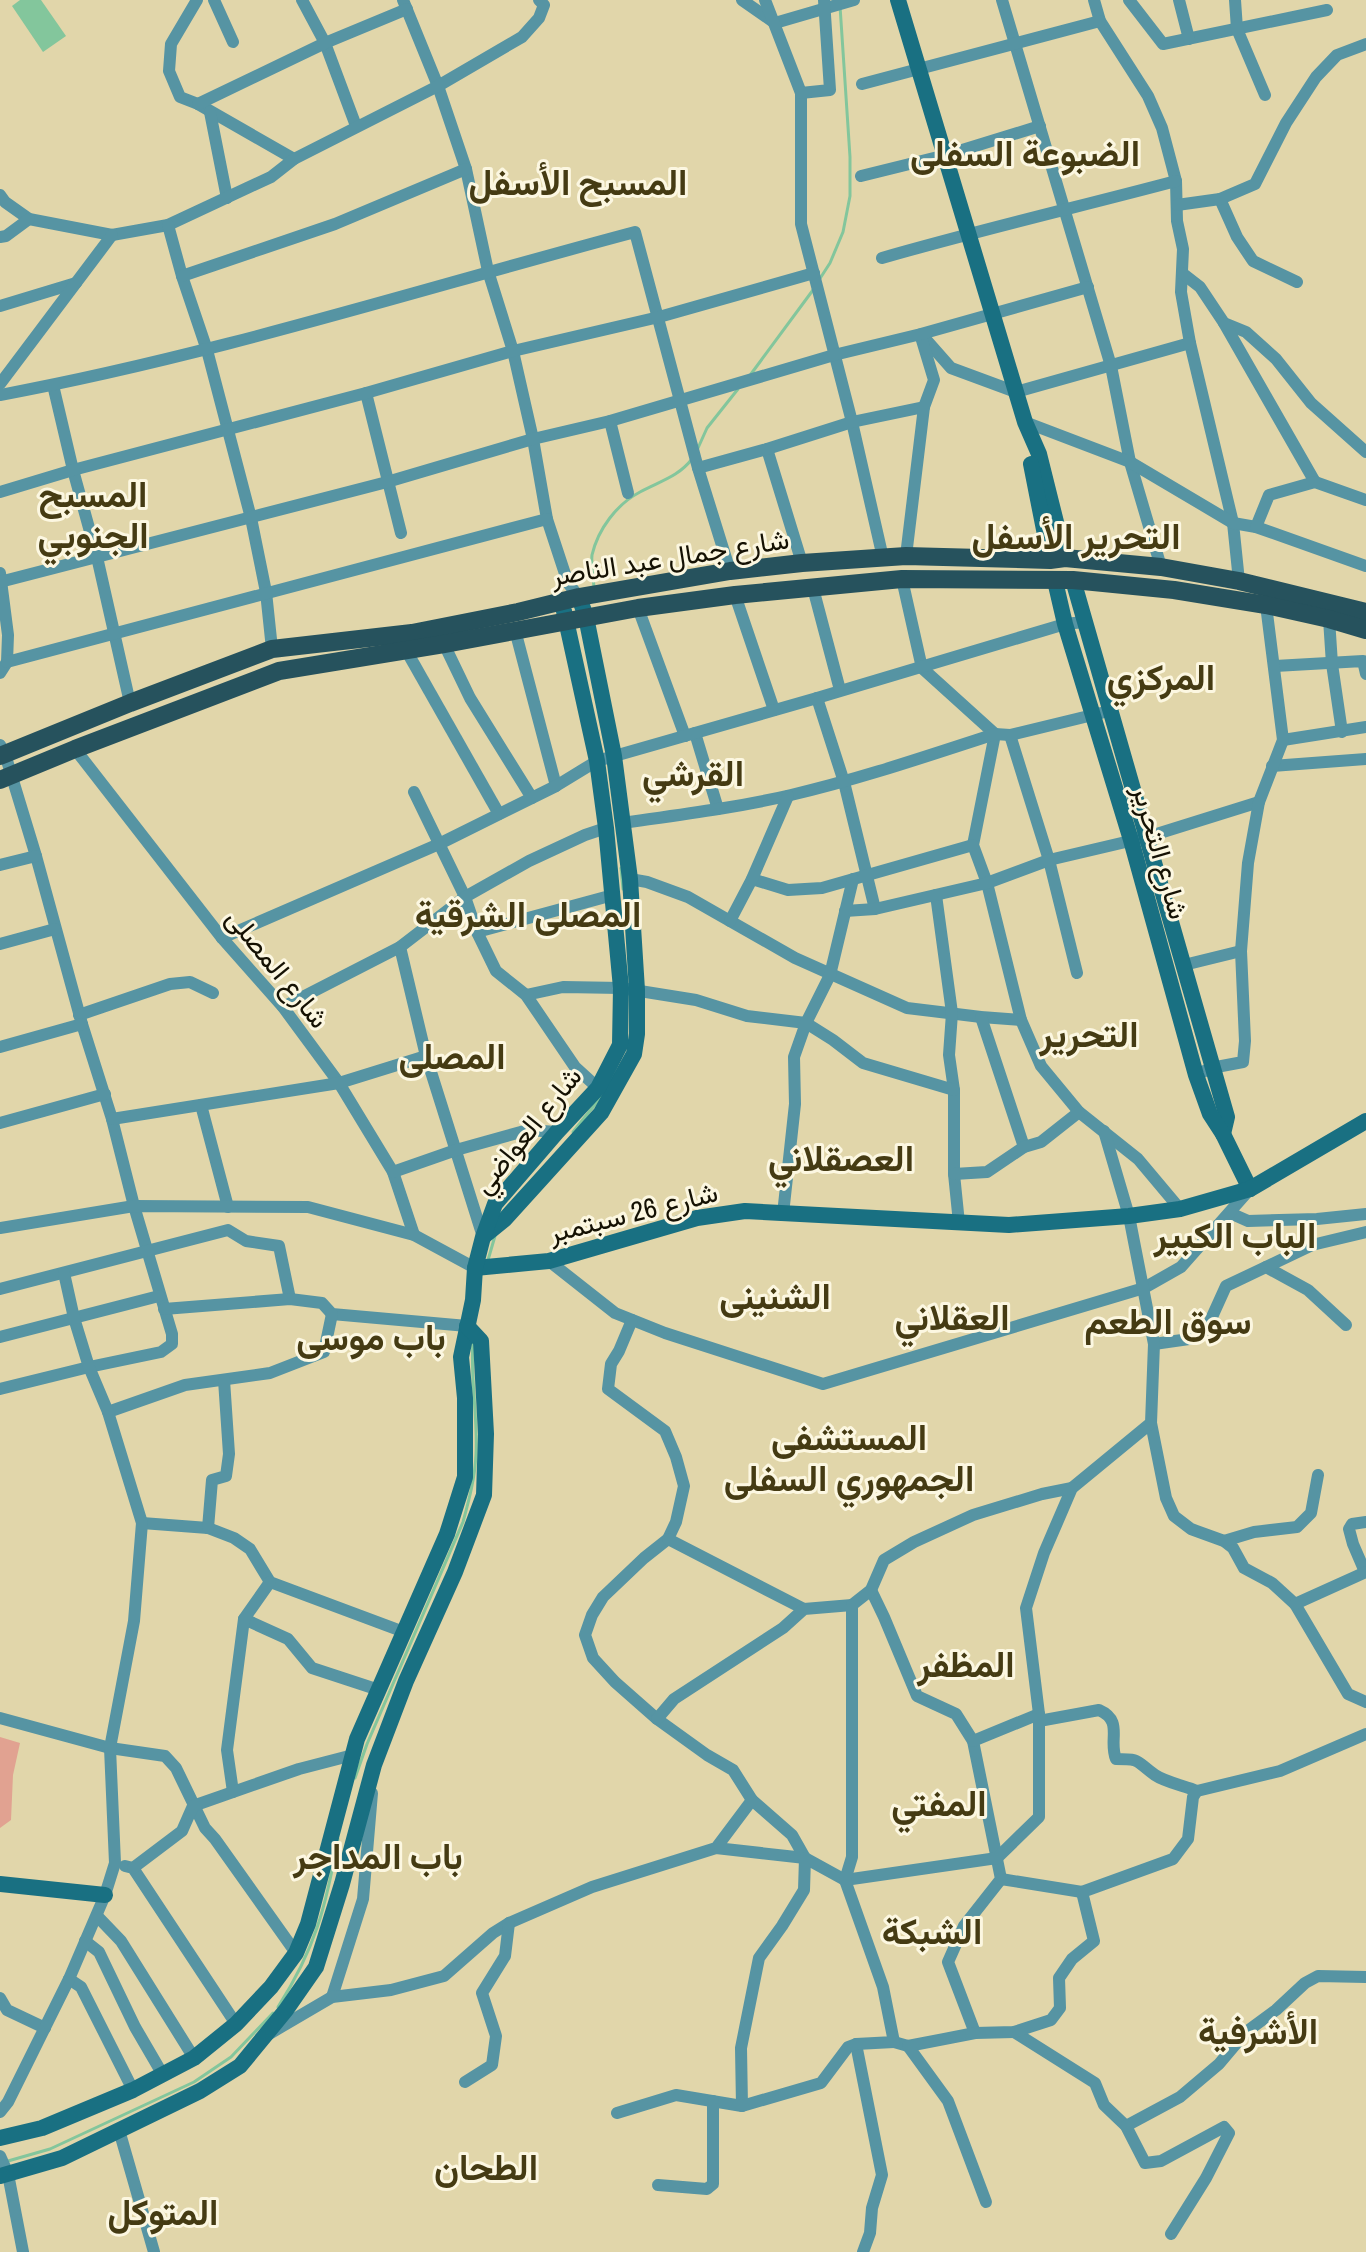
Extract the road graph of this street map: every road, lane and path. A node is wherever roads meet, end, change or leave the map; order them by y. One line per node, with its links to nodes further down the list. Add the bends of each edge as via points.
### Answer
1 (197, 0): 30 (street, via 171,44 169,71 180,97)
2 (214, 0): 21 (street)
3 (302, 0): 22 (street)
4 (539, 0): 27 (street, via 544,5 539,18 522,37)
5 (742, 0): 18 (street)
6 (765, 0): 18 (street)
7 (852, 0): 14 (street)
8 (898, 0): 25 (main road)
9 (1002, 0): 23 (street)
10 (1094, 0): 17 (street)
11 (1129, 0): 20 (street, via 1163,44)
12 (1179, 0): 20 (street)
13 (1235, 0): 19 (street)
14 (827, 4): 18 (street); 28 (street, via 830,90)
15 (405, 5): 22 (street); 27 (street)
16 (1327, 10): 19 (street)
17 (1100, 21): 23 (street); 38 (street, via 1148,96)
18 (775, 23): 28 (street)
19 (1237, 29): 20 (street); 29 (street)
20 (1189, 39)
21 (233, 42)
22 (325, 43): 30 (street); 32 (street)
23 (1015, 43): 25 (street); 33 (street)
24 (1366, 44): 41 (street, via 1337,55 1316,77 1255,184)
25 (917, 69): 26 (street); 34 (main road)
26 (862, 84)
27 (438, 86): 32 (street); 36 (street)
28 (801, 93): 51 (street, via 801,224)
29 (1265, 95)
30 (198, 104): 31 (street)
31 (210, 112): 35 (street); 40 (street)
32 (356, 126): 35 (street)
33 (1040, 126): 34 (street); 43 (street)
34 (946, 155): 37 (street); 46 (main road)
35 (294, 159): 40 (street)
36 (466, 169): 50 (street); 53 (street, via 335,224)
37 (861, 176)
38 (1176, 181): 42 (street); 43 (street)
39 (0, 195): 44 (street)
40 (227, 198): 45 (street)
41 (1220, 199): 42 (street); 54 (street, via 1253,261)
42 (1177, 205): 52 (street)
43 (1066, 210): 46 (street); 56 (street)
44 (29, 219): 47 (street); 48 (street)
45 (168, 225): 47 (street); 53 (street)
46 (969, 233): 49 (street); 58 (main road)
47 (112, 235): 55 (street)
48 (0, 237)
49 (882, 258)
50 (488, 271): 59 (street, via 635,232); 63 (street); 64 (street)
51 (814, 273): 59 (street); 65 (street)
52 (1182, 273): 60 (street, via 1200,287); 62 (street)
53 (182, 276): 63 (street)
54 (1297, 282)
55 (76, 283): 57 (street); 67 (street)
56 (1088, 287): 58 (street); 66 (street)
57 (0, 306)
58 (992, 313): 61 (street); 69 (main road)
59 (659, 317): 64 (street); 72 (street)
60 (1224, 323): 80 (street, via 1246,332 1276,359 1311,403); 85 (street)
61 (921, 334): 65 (street); 69 (street, via 951,368); 73 (street, via 934,380)
62 (1190, 343): 66 (street); 91 (street)
63 (207, 350): 68 (street); 77 (street)
64 (513, 351): 70 (street); 78 (street)
65 (834, 355): 72 (street); 75 (street)
66 (1111, 366): 69 (street); 81 (street)
67 (0, 384)
68 (53, 385): 71 (street); 83 (street)
69 (1016, 392): 76 (main road)
70 (366, 393): 77 (street); 84 (street)
71 (0, 395)
72 (680, 400): 74 (street); 82 (street)
73 (924, 407): 75 (street); 94 (street)
74 (610, 421): 78 (street); 87 (street)
75 (852, 422): 79 (street); 96 (street)
76 (1025, 422): 81 (street); 97 (main road, via 1039,454)
77 (227, 431): 83 (street); 89 (street)
78 (533, 439): 84 (street); 90 (street)
79 (767, 449): 82 (street); 98 (street)
80 (1366, 452)
81 (1130, 462): 91 (street); 100 (street)
82 (698, 468): 101 (street)
83 (73, 470): 86 (street); 95 (street)
84 (387, 482): 89 (street); 93 (street)
85 (1315, 482): 88 (street); 92 (street, via 1269,495)
86 (0, 492)
87 (628, 493)
88 (1366, 500)
89 (251, 518): 95 (street); 107 (street)
90 (547, 519): 107 (street); 108 (street)
91 (1233, 523): 92 (street); 105 (street)
92 (1256, 527): 99 (street)
93 (401, 533)
94 (906, 556): 96 (main road, شارع جمال عبد الناصر); 97 (main road, شارع جمال عبد الناصر)
95 (97, 557): 102 (street); 120 (street)
96 (883, 558): 98 (main road, شارع جمال عبد الناصر)
97 (1058, 559): 100 (main road, شارع جمال عبد الناصر)
98 (802, 563): 101 (main road, شارع جمال عبد الناصر)
99 (1366, 566)
100 (1161, 567): 105 (main road, شارع جمال عبد الناصر)
101 (730, 571): 108 (main road, شارع جمال عبد الناصر)
102 (1, 578): 126 (street, via 8,635)
103 (902, 579): 104 (main road, شارع جمال عبد الناصر); 106 (main road, شارع جمال عبد الناصر); 127 (street)
104 (1064, 581): 110 (main road, شارع جمال عبد الناصر, via 1174,590); 116 (main road, شارع التحرير); 117 (main road, شارع التحرير)
105 (1239, 581): 112 (main road, شارع جمال عبد الناصر)
106 (813, 588): 109 (main road, شارع جمال عبد الناصر); 129 (street)
107 (266, 592): 120 (street); 122 (street)
108 (570, 594): 113 (main road, شارع العواضي); 115 (main road, شارع العواضي); 122 (main road, شارع جمال عبد الناصر, via 412,633)
109 (735, 595): 111 (main road, شارع جمال عبد الناصر); 132 (street)
110 (1266, 605): 114 (main road, شارع جمال عبد الناصر); 125 (street)
111 (638, 608): 113 (main road, شارع جمال عبد الناصر); 136 (street)
112 (1366, 612)
113 (586, 617): 115 (main road, شارع جمال عبد الناصر); 142 (main road, شارع العواضي)
114 (1329, 619): 119 (main road, شارع جمال عبد الناصر); 124 (street)
115 (566, 621): 118 (main road, شارع جمال عبد الناصر); 144 (main road, شارع العواضي)
116 (1084, 622): 117 (street); 133 (main road, شارع التحرير)
117 (1065, 624): 127 (street); 133 (main road, شارع التحرير)
118 (515, 630): 121 (main road, شارع جمال عبد الناصر); 148 (street)
119 (1366, 630)
120 (114, 633): 126 (street); 131 (street)
121 (444, 644): 123 (main road, شارع جمال عبد الناصر); 151 (street, via 470,698)
122 (272, 649): 131 (main road, شارع جمال عبد الناصر)
123 (406, 650): 140 (main road, شارع جمال عبد الناصر, via 279,671); 154 (street)
124 (1332, 664): 125 (street); 128 (street, via 1363,661); 135 (street)
125 (1275, 666): 139 (street)
126 (4, 668)
127 (922, 668): 129 (street); 137 (street)
128 (1366, 674)
129 (840, 690): 130 (street)
130 (817, 698): 132 (street); 147 (street)
131 (130, 703): 141 (main road, شارع جمال عبد الناصر)
132 (774, 710): 136 (street)
133 (1101, 713): 138 (street); 156 (main road, شارع التحرير)
134 (1366, 727): 135 (street)
135 (1342, 732): 139 (street)
136 (690, 734): 142 (street); 153 (street)
137 (995, 734): 138 (street); 147 (street); 158 (street)
138 (1010, 735): 160 (street)
139 (1283, 740): 145 (street)
140 (75, 749): 146 (main road, شارع جمال عبد الناصر); 175 (street, شارع المصلى)
141 (2, 752): 146 (street)
142 (614, 756): 144 (street); 155 (main road, شارع العواضي)
143 (1366, 759): 145 (street)
144 (597, 761): 148 (street); 155 (main road, شارع العواضي)
145 (1272, 766): 152 (street)
146 (6, 779): 159 (street)
147 (844, 782): 150 (street); 162 (street)
148 (556, 786): 151 (street)
149 (414, 792): 157 (street)
150 (788, 796): 153 (street); 164 (street)
151 (532, 798): 154 (street)
152 (1259, 802): 156 (street); 178 (street)
153 (718, 809): 155 (street)
154 (499, 814): 157 (street)
155 (614, 826): 163 (main road, شارع العواضي); 167 (main road, شارع العواضي); 169 (street, via 529,861)
156 (1139, 838): 160 (street); 179 (main road, شارع التحرير); 193 (main road, شارع التحرير)
157 (439, 844): 169 (street); 175 (street)
158 (973, 845): 162 (street); 166 (street)
159 (36, 856): 161 (street); 173 (street)
160 (1049, 860): 166 (street); 180 (street)
161 (0, 865)
162 (866, 875): 165 (street); 170 (street)
163 (630, 879): 172 (street, via 688,897); 182 (main road, شارع العواضي)
164 (752, 879): 165 (street, via 788,890); 172 (street)
165 (853, 879): 171 (street)
166 (987, 883): 168 (street); 189 (street)
167 (613, 895): 174 (street); 182 (main road, شارع العواضي)
168 (936, 895): 170 (street); 186 (street)
169 (465, 897): 174 (street); 177 (street)
170 (875, 909): 171 (street)
171 (845, 911): 181 (street)
172 (730, 921): 181 (street)
173 (55, 929): 176 (street); 188 (street)
174 (477, 932): 184 (street, via 496,971)
175 (222, 938): 185 (street, شارع المصلى)
176 (0, 944)
177 (400, 947): 185 (street); 192 (street)
178 (1241, 951): 179 (street); 193 (street, via 1243,1062)
179 (1184, 965): 193 (main road, شارع التحرير)
180 (1077, 973)
181 (830, 975): 186 (street, via 907,1008); 190 (street)
182 (629, 989): 184 (street, via 563,987); 190 (street, via 696,1000 747,1016); 195 (main road, شارع العواضي, via 620,1045); 221 (main road, شارع العواضي, via 637,1034 634,1054 601,1113)
183 (213, 993): 188 (street, via 190,982 170,984)
184 (526, 995): 195 (street, via 575,1067)
185 (283, 1007): 194 (street, شارع المصلى)
186 (952, 1013): 187 (street); 196 (street, via 949,1055)
187 (981, 1017): 189 (street); 205 (street)
188 (81, 1020): 191 (street); 197 (street)
189 (1021, 1020): 199 (street, via 1041,1066)
190 (806, 1023): 196 (street, via 863,1063); 214 (street, via 794,1057 795,1104)
191 (0, 1047)
192 (426, 1056): 194 (street); 206 (street)
193 (1204, 1072): 209 (main road, شارع التحرير, via 1210,1114)
194 (339, 1083): 198 (street); 207 (street, شارع المصلى)
195 (598, 1088): 204 (main road, شارع العواضي)
196 (954, 1090): 208 (street)
197 (105, 1094): 200 (street); 202 (street)
198 (201, 1105): 200 (street); 211 (street)
199 (1079, 1112): 203 (street); 205 (street, via 1041,1142)
200 (112, 1119): 210 (street)
201 (1366, 1121): 209 (main road, شارع 26 سبتمبر)
202 (0, 1123)
203 (1104, 1131): 212 (street, via 1138,1159); 216 (street)
204 (557, 1132): 206 (street, via 528,1130); 221 (main road, شارع العواضي, via 495,1204)
205 (1024, 1147): 208 (street, via 987,1172)
206 (456, 1150): 207 (street); 221 (street)
207 (393, 1172): 220 (street, شارع المصلى)
208 (954, 1174): 217 (street)
209 (1250, 1189): 212 (main road, شارع 26 سبتمبر); 213 (street)
210 (134, 1206): 211 (street); 218 (street); 222 (street)
211 (228, 1207): 220 (street, via 308,1207)
212 (1180, 1209): 216 (main road, شارع 26 سبتمبر)
213 (1230, 1213): 215 (street, via 1248,1221); 227 (street, via 1181,1267)
214 (783, 1214): 217 (main road, شارع 26 سبتمبر); 223 (main road, شارع 26 سبتمبر, via 745,1211 697,1218)
215 (1366, 1214)
216 (1129, 1216): 217 (main road, شارع 26 سبتمبر, via 1009,1225); 227 (street)
217 (959, 1223)
218 (0, 1228)
219 (1366, 1232): 224 (street, via 1312,1245)
220 (414, 1235): 225 (street)
221 (483, 1237): 225 (main road)
222 (148, 1251): 226 (street); 229 (street, via 228,1230 246,1241 279,1246); 230 (street)
223 (549, 1261): 225 (main road, شارع 26 سبتمبر); 233 (street, via 615,1313)
224 (1266, 1267): 234 (street, via 1308,1290); 237 (street, via 1226,1286 1207,1328 1196,1338)
225 (475, 1268): 235 (main road)
226 (64, 1273): 228 (street); 232 (street)
227 (1144, 1288): 233 (street, via 823,1384); 237 (street)
228 (0, 1289)
229 (290, 1299): 230 (street); 231 (street, via 322,1303)
230 (162, 1302): 232 (street); 238 (street, via 172,1344 161,1352)
231 (332, 1314): 235 (street); 239 (street, via 324,1352 270,1373)
232 (74, 1318): 236 (street); 238 (street)
233 (632, 1320): 248 (street, via 611,1364 608,1389 665,1431 676,1457 684,1486)
234 (1346, 1325)
235 (467, 1326): 257 (main road, via 461,1357 465,1477 447,1534); 267 (main road, via 481,1341 484,1495)
236 (0, 1337)
237 (1154, 1344): 242 (street)
238 (89, 1367): 240 (street); 241 (street)
239 (224, 1380): 241 (street, via 185,1385); 247 (street, via 229,1454 226,1476 212,1480)
240 (0, 1389)
241 (108, 1412): 246 (street)
242 (1151, 1423): 244 (street); 249 (street, via 1174,1516 1191,1529)
243 (1318, 1475): 249 (street, via 1311,1513 1297,1527)
244 (1072, 1488): 252 (street, via 973,1515 914,1542 884,1560); 260 (street, via 1026,1608)
245 (1366, 1522): 250 (street, via 1349,1529)
246 (142, 1523): 247 (street); 265 (street, via 134,1621)
247 (208, 1528): 251 (street, via 250,1549)
248 (668, 1539): 255 (street); 262 (street, via 603,1597 585,1635 593,1658)
249 (1224, 1541): 253 (street, via 1244,1568)
250 (1365, 1572): 253 (street)
251 (270, 1582): 256 (street); 257 (street)
252 (871, 1590): 254 (street); 264 (street, via 917,1696 956,1714)
253 (1295, 1604): 259 (street, via 1348,1694)
254 (852, 1605): 255 (street); 278 (street, via 852,1857)
255 (804, 1609): 262 (street, via 674,1699)
256 (244, 1619): 258 (street, via 288,1639 312,1668); 269 (street, via 227,1750)
257 (404, 1632): 258 (main road)
258 (379, 1690): 266 (main road)
259 (1366, 1702)
260 (1039, 1717): 264 (street); 268 (street, via 1106,1713 1115,1728 1116,1759 1134,1759 1156,1776); 274 (street, via 1039,1817)
261 (0, 1718): 265 (street)
262 (657, 1719): 270 (street, via 733,1770)
263 (1366, 1734): 268 (street, via 1280,1771)
264 (973, 1741): 274 (street)
265 (110, 1748): 271 (street, via 165,1756); 275 (street)
266 (353, 1755): 267 (main road); 269 (street); 285 (main road)
267 (374, 1765): 288 (street, via 363,1899); 294 (main road, via 316,1967)
268 (1197, 1791): 280 (street, via 1188,1839 1173,1859)
269 (233, 1792): 271 (street)
270 (752, 1800): 272 (street); 273 (street, via 792,1835)
271 (193, 1806): 276 (street, via 182,1831); 285 (street)
272 (716, 1848): 273 (street); 283 (street, via 592,1887)
273 (805, 1858): 278 (street); 303 (street, via 804,1890 759,1958 741,2048)
274 (997, 1858): 277 (street); 278 (street)
275 (115, 1863): 276 (street); 281 (street)
276 (133, 1868): 290 (street)
277 (1001, 1879): 280 (street); 293 (street, via 964,1926 948,1962)
278 (845, 1880): 295 (street, via 883,1987)
279 (0, 1884): 281 (main road)
280 (1082, 1892): 292 (street, via 1094,1941 1059,1978 1060,2008 1051,2020)
281 (105, 1895): 282 (street)
282 (97, 1916): 284 (street); 298 (street, via 121,1941)
283 (509, 1923): 288 (street, via 444,1976); 300 (street, via 505,1956 482,1993 496,2036 492,2065)
284 (85, 1941): 287 (street); 299 (street, via 99,1952)
285 (296, 1953): 290 (main road)
286 (1366, 1977): 306 (street, via 1318,1976 1305,1983 1180,2097)
287 (69, 1979): 291 (street); 301 (street, via 81,1987)
288 (332, 1997): 294 (street)
289 (0, 1998): 291 (street, via 7,2010)
290 (236, 2024): 298 (main road)
291 (45, 2028): 304 (street)
292 (1014, 2032): 293 (street); 306 (street, via 1095,2083 1104,2105)
293 (975, 2033): 297 (street)
294 (260, 2039): 307 (main road, via 240,2066)
295 (894, 2042): 296 (street); 297 (street)
296 (856, 2044): 303 (street, via 821,2083); 316 (street, via 882,2175)
297 (908, 2046): 312 (street, via 948,2101)
298 (194, 2058): 299 (main road)
299 (163, 2075): 301 (main road)
300 (465, 2082)
301 (133, 2090): 308 (main road, via 42,2128)
302 (713, 2101): 303 (street); 305 (street, via 676,2095); 311 (street, via 713,2184 707,2189)
303 (742, 2106)
304 (0, 2112)
305 (617, 2113)
306 (1126, 2126): 313 (street, via 1145,2163 1161,2161 1224,2127 1229,2133)
307 (119, 2130): 310 (main road, via 62,2158); 315 (street)
308 (0, 2138)
309 (0, 2156): 310 (street)
310 (4, 2175): 314 (street)
311 (658, 2185)
312 (986, 2202)
313 (1171, 2234)
314 (23, 2252)
315 (154, 2252)
316 (863, 2252)

